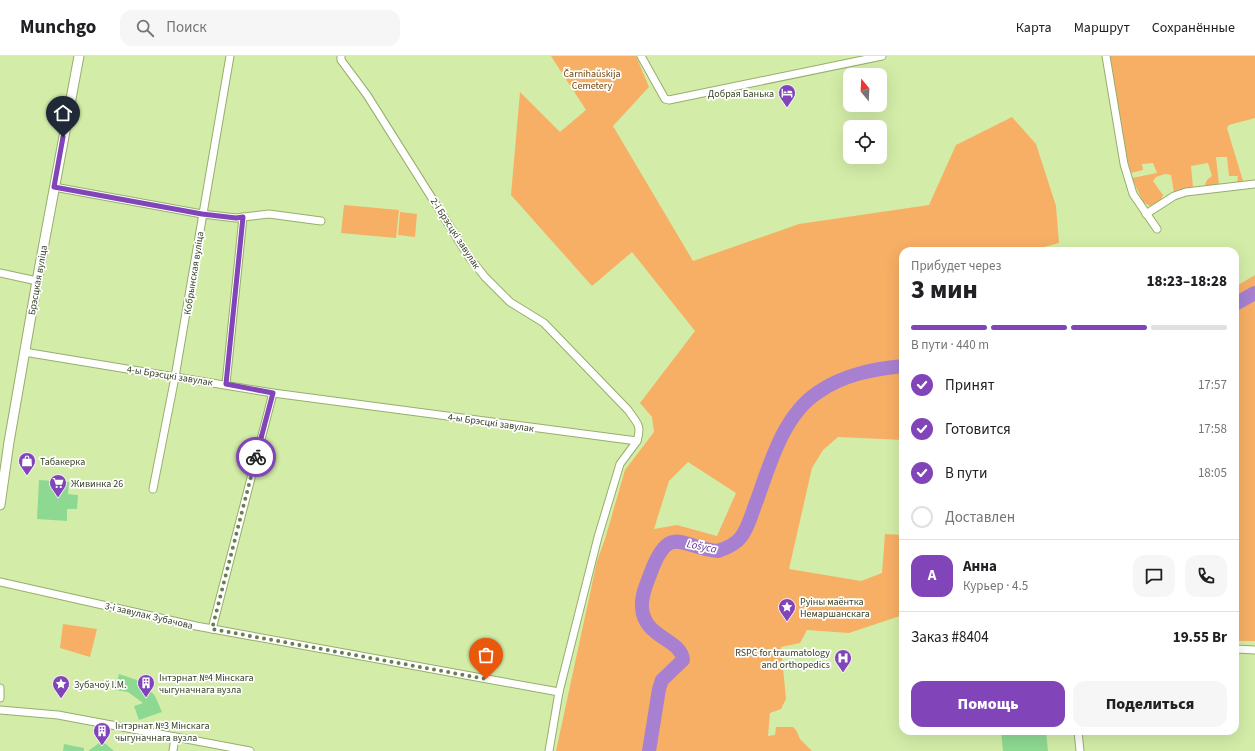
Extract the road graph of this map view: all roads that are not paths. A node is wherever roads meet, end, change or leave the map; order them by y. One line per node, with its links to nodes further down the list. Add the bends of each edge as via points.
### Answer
1 (79, 56): 8 (street, Брэсцкая вуліца)
2 (230, 56): 9 (street, Кобрынская вуліца)
3 (341, 56): 20 (street, 2-і Брэсцкі завулак, via 341,60 367,95 469,257 510,302 544,323 628,410 639,426)
4 (641, 56): 5 (street, via 665,99 669,100)
5 (882, 56)
6 (1106, 56): 10 (street, via 1124,164 1133,194)
7 (1255, 184): 10 (street, via 1186,192 1174,196)
8 (54, 187): 9 (street); 15 (street, Брэсцкая вуліца)
9 (202, 214): 11 (street); 17 (street, Кобрынская вуліца)
10 (1146, 214): 13 (street)
11 (243, 217): 12 (street, via 269,214); 18 (street)
12 (321, 221)
13 (1157, 229)
14 (0, 273): 15 (street)
15 (36, 281): 16 (street, Брэсцкая вуліца)
16 (24, 352): 17 (street, 4-ы Брэсцкі завулак); 22 (street, Брэсцкая вуліца)
17 (176, 377): 18 (street, 4-ы Брэсцкі завулак); 21 (street, Кобрынская вуліца)
18 (226, 384): 19 (street, 4-ы Брэсцкі завулак)
19 (273, 393): 20 (street, 4-ы Брэсцкі завулак); 25 (street)
20 (637, 442): 29 (street, via 620,464 596,544)
21 (153, 489)
22 (1, 491): 23 (street, Брэсцкая вуліца)
23 (0, 505)
24 (0, 582): 25 (street, 3-і завулак Зубачова)
25 (212, 629): 29 (street, 3-і завулак Зубачова)
26 (1239, 649): 27 (street)
27 (1255, 650)
28 (0, 688): 30 (street)
29 (560, 692): 36 (street)
30 (0, 698)
31 (0, 710): 33 (street, via 58,716)
32 (1078, 735): 37 (street)
33 (175, 737): 34 (street); 35 (street)
34 (173, 751)
35 (248, 751)
36 (549, 751)
37 (1080, 751)

